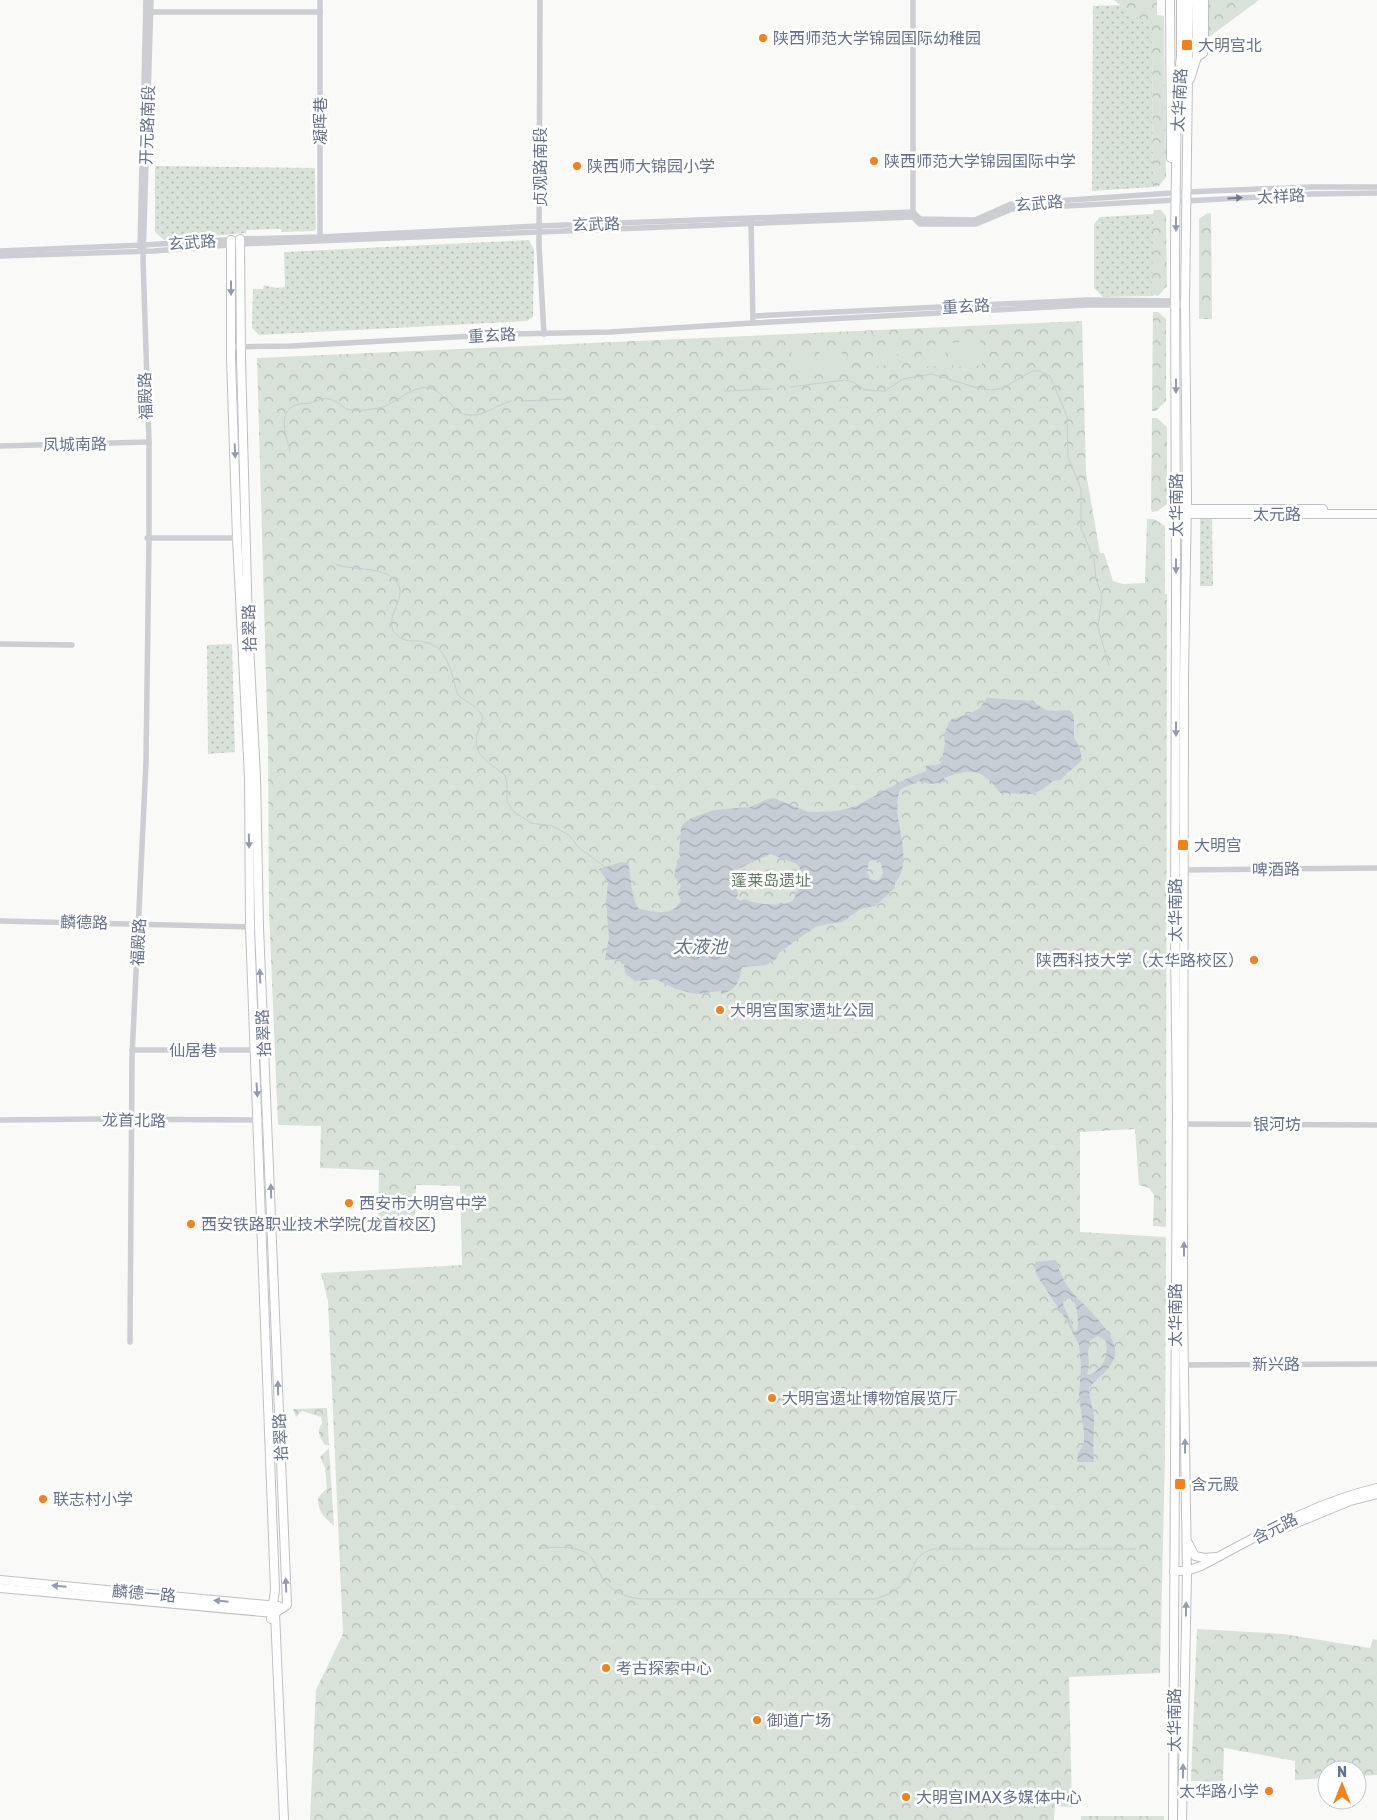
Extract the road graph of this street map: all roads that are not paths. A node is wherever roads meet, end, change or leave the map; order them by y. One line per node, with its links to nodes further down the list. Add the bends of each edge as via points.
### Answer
1 (146, 0): 12 (street, 开元路南段)
2 (151, 0): 12 (street, 开元路南段)
3 (320, 0): 13 (street, 凝晖巷)
4 (540, 0): 24 (street, 贞观路南段)
5 (913, 0): 22 (street)
6 (1170, 0): 20 (main road, via 1171,181)
7 (1174, 0): 15 (main road)
8 (1181, 0): 15 (main road, 太华南路)
9 (1189, 0): 16 (main road, 太华南路)
10 (1197, 0): 14 (main road)
11 (1204, 0): 14 (main road, via 1204,46)
12 (148, 12): 13 (street); 28 (street, 开元路南段)
13 (320, 12): 25 (street, 凝晖巷)
14 (1197, 57): 16 (main road)
15 (1178, 88): 20 (main road, 太华南路)
16 (1187, 88): 18 (main road, 太华南路)
17 (1377, 187): 18 (street, 太祥路)
18 (1186, 192): 20 (street, 玄武路); 21 (main road, 太华南路)
19 (1377, 193): 21 (street, 太祥路, one-way to 19)
20 (1176, 197): 21 (street, 玄武路); 22 (street, 玄武路, via 1011,204 975,220 920,219); 31 (main road, 太华南路, one-way to 31)
21 (1186, 201): 32 (main road, 太华南路)
22 (913, 214): 23 (street, 玄武路)
23 (751, 220): 24 (street, 玄武路); 33 (street)
24 (539, 229): 25 (street, 玄武路); 34 (street, 贞观路南段)
25 (320, 240): 27 (street, 玄武路)
26 (231, 242): 27 (street, 玄武路); 28 (street, 玄武路); 35 (main road, 拾翠路, one-way to 35)
27 (240, 242): 36 (main road, 拾翠路)
28 (142, 248): 29 (street, 玄武路); 30 (street, 玄武路); 37 (street, 福殿路)
29 (0, 251)
30 (0, 256)
31 (1175, 303): 32 (street, 重玄路); 33 (street, 重玄路, via 1088,300); 40 (main road, 太华南路, one-way to 40)
32 (1185, 303): 41 (main road, 太华南路)
33 (753, 319): 34 (street, 重玄路)
34 (544, 334): 36 (street, 重玄路)
35 (232, 347): 36 (street, 重玄路); 43 (main road, 拾翠路, one-way to 43)
36 (241, 347): 52 (main road, 拾翠路)
37 (148, 442): 38 (street, 凤城南路); 44 (street, 福殿路)
38 (0, 446)
39 (1377, 509): 41 (main road, 太元路)
40 (1176, 511): 41 (main road, 太元路); 48 (main road, 太华南路, one-way to 48)
41 (1187, 512): 42 (main road, 太元路); 49 (main road, 太华南路)
42 (1377, 514)
43 (238, 538): 44 (street); 53 (main road, 拾翠路, one-way to 53, via 249,778)
44 (148, 540): 51 (street, 福殿路, via 146,762)
45 (0, 644): 46 (street)
46 (72, 645)
47 (1377, 868): 49 (street, 啤酒路)
48 (1175, 870): 49 (street, 啤酒路); 60 (main road, 太华南路)
49 (1184, 870): 60 (main road, 太华南路)
50 (0, 920): 51 (street, 麟德路)
51 (138, 924): 53 (street, 麟德路); 54 (street, 福殿路)
52 (258, 927): 53 (street, 麟德路); 59 (main road, 拾翠路, one-way to 52)
53 (250, 928): 55 (main road, 拾翠路)
54 (132, 1050): 55 (street, 仙居巷); 57 (street, 福殿路)
55 (254, 1050): 58 (main road, 拾翠路, one-way to 58)
56 (0, 1120): 57 (street, 龙首北路)
57 (131, 1120): 58 (street, 龙首北路); 62 (street, 福殿路)
58 (258, 1120): 59 (street, 龙首北路); 75 (main road, 拾翠路, via 275,1590)
59 (268, 1120): 74 (main road, 拾翠路, one-way to 59)
60 (1180, 1124): 61 (street, 银河坊); 64 (main road, 太华南路); 65 (main road, 太华南路, one-way to 60)
61 (1377, 1124)
62 (130, 1342)
63 (1377, 1364): 65 (street, 新兴路)
64 (1174, 1365): 65 (street, 新兴路); 70 (main road, 太华南路)
65 (1185, 1365): 68 (main road, 太华南路, one-way to 65)
66 (1377, 1488): 69 (main road, 含元路, via 1348,1495 1307,1512)
67 (1377, 1494): 71 (main road, 含元路, via 1350,1501 1266,1535 1203,1570)
68 (1186, 1538): 69 (main road, via 1191,1551 1200,1558); 71 (main road, 太华南路)
69 (1228, 1552): 71 (main road, 含元路)
70 (1174, 1573): 71 (main road, 含元路); 78 (main road, 太华南路)
71 (1187, 1573): 79 (main road, 太华南路, one-way to 71)
72 (0, 1580): 75 (main road, 麟德一路, one-way to 72)
73 (0, 1588): 75 (main road, 麟德一路)
74 (287, 1605): 75 (main road, 麟德一路)
75 (273, 1611): 76 (main road, 拾翠路); 77 (main road, 拾翠路)
76 (279, 1820)
77 (284, 1820)
78 (1173, 1820)
79 (1182, 1820)

